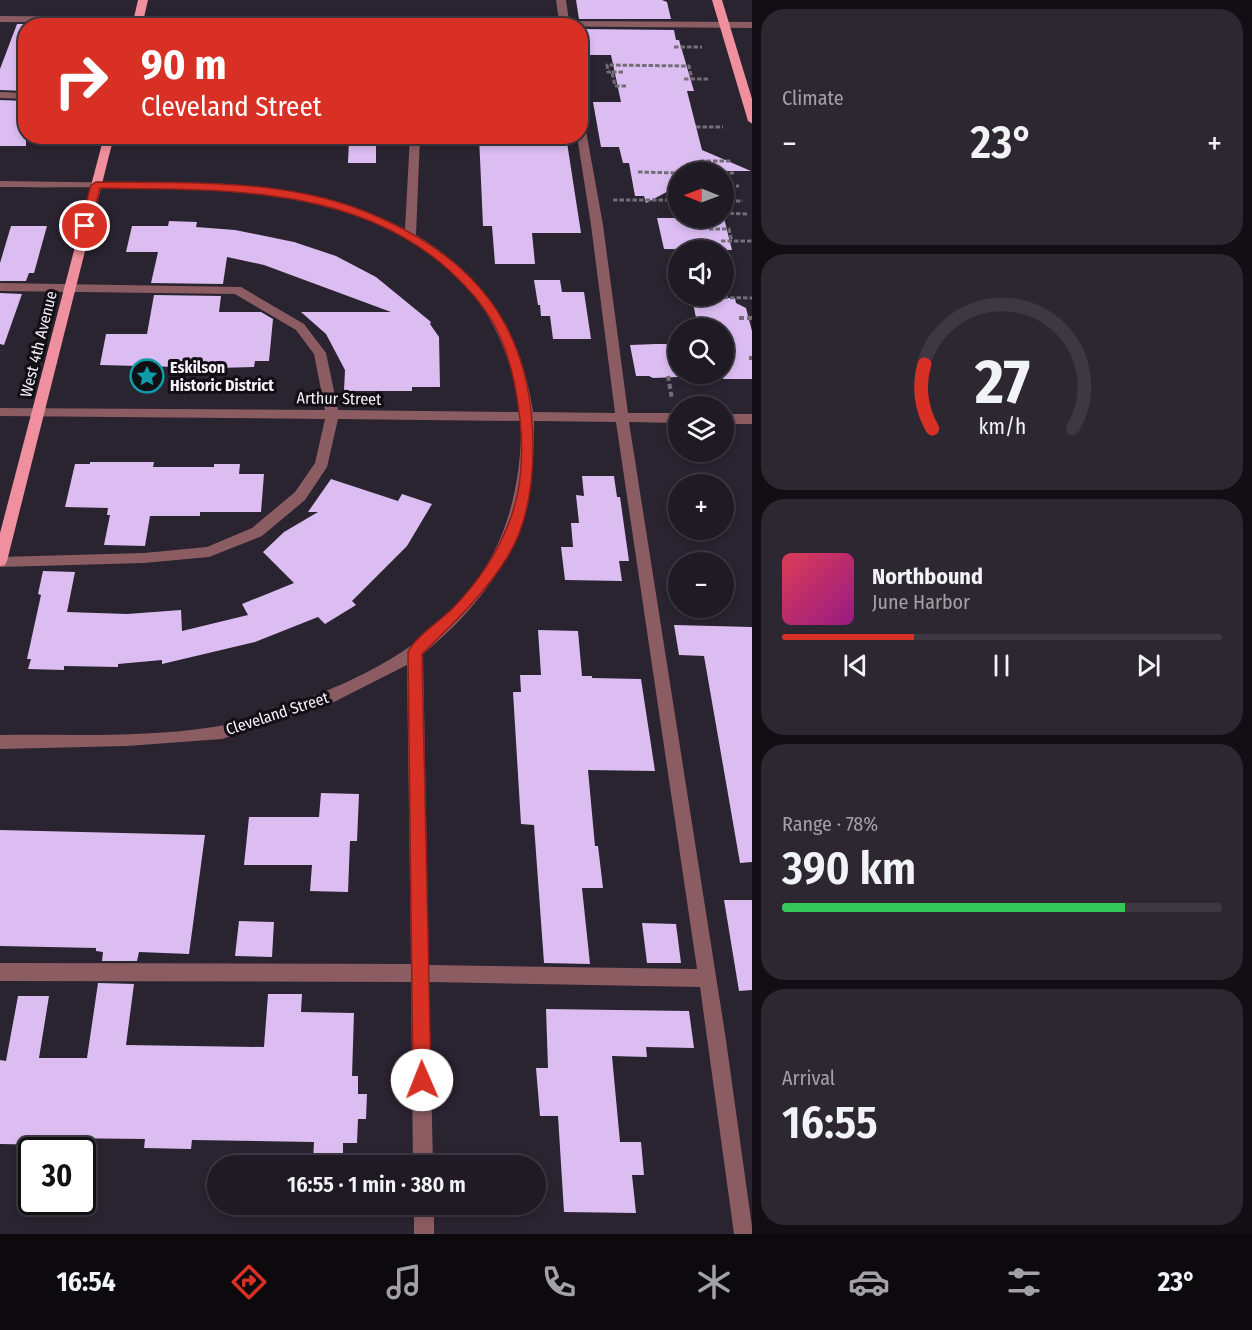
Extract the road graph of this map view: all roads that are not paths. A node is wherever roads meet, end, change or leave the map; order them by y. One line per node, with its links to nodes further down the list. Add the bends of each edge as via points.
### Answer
1 (143, 0): 4 (main road)
2 (561, 0): 5 (street)
3 (717, 0): 9 (main road)
4 (138, 18)
5 (564, 18)
6 (0, 19): 7 (street)
7 (18, 20)
8 (588, 24): 9 (street)
9 (724, 25): 10 (street); 13 (main road)
10 (752, 25)
11 (0, 95): 12 (street)
12 (18, 96)
13 (752, 118)
14 (107, 144): 18 (main road, West 4th Avenue)
15 (415, 144): 19 (street)
16 (583, 144): 26 (street)
17 (0, 184): 18 (street, Cleveland Street)
18 (96, 185): 19 (street, Cleveland Street, via 230,187 293,195 360,213); 21 (main road, West 4th Avenue)
19 (410, 236): 25 (street, Cleveland Street, via 452,266 479,291 496,314 516,362)
20 (0, 287): 21 (street)
21 (69, 288): 23 (main road, West 4th Avenue); 24 (street, via 237,290 300,327 320,353)
22 (0, 412): 23 (street, Arthur Street)
23 (38, 412): 24 (street, Arthur Street); 30 (main road, West 4th Avenue)
24 (332, 415): 25 (street, Arthur Street); 30 (street, via 322,464 300,496 257,532 209,552 144,558)
25 (527, 417): 26 (street, Arthur Street); 31 (street, Cleveland Street, via 526,482 519,514 503,552 458,611)
26 (622, 418): 27 (street, Arthur Street); 35 (street)
27 (668, 418)
28 (734, 419): 29 (street)
29 (752, 419)
30 (0, 561)
31 (415, 652): 32 (street, Cleveland Street, via 302,709 218,733 118,741); 34 (street)
32 (0, 742)
33 (0, 972): 34 (street)
34 (420, 973): 35 (street); 36 (street)
35 (706, 978): 39 (street)
36 (423, 1155)
37 (424, 1215): 38 (street)
38 (424, 1234)
39 (744, 1234)

